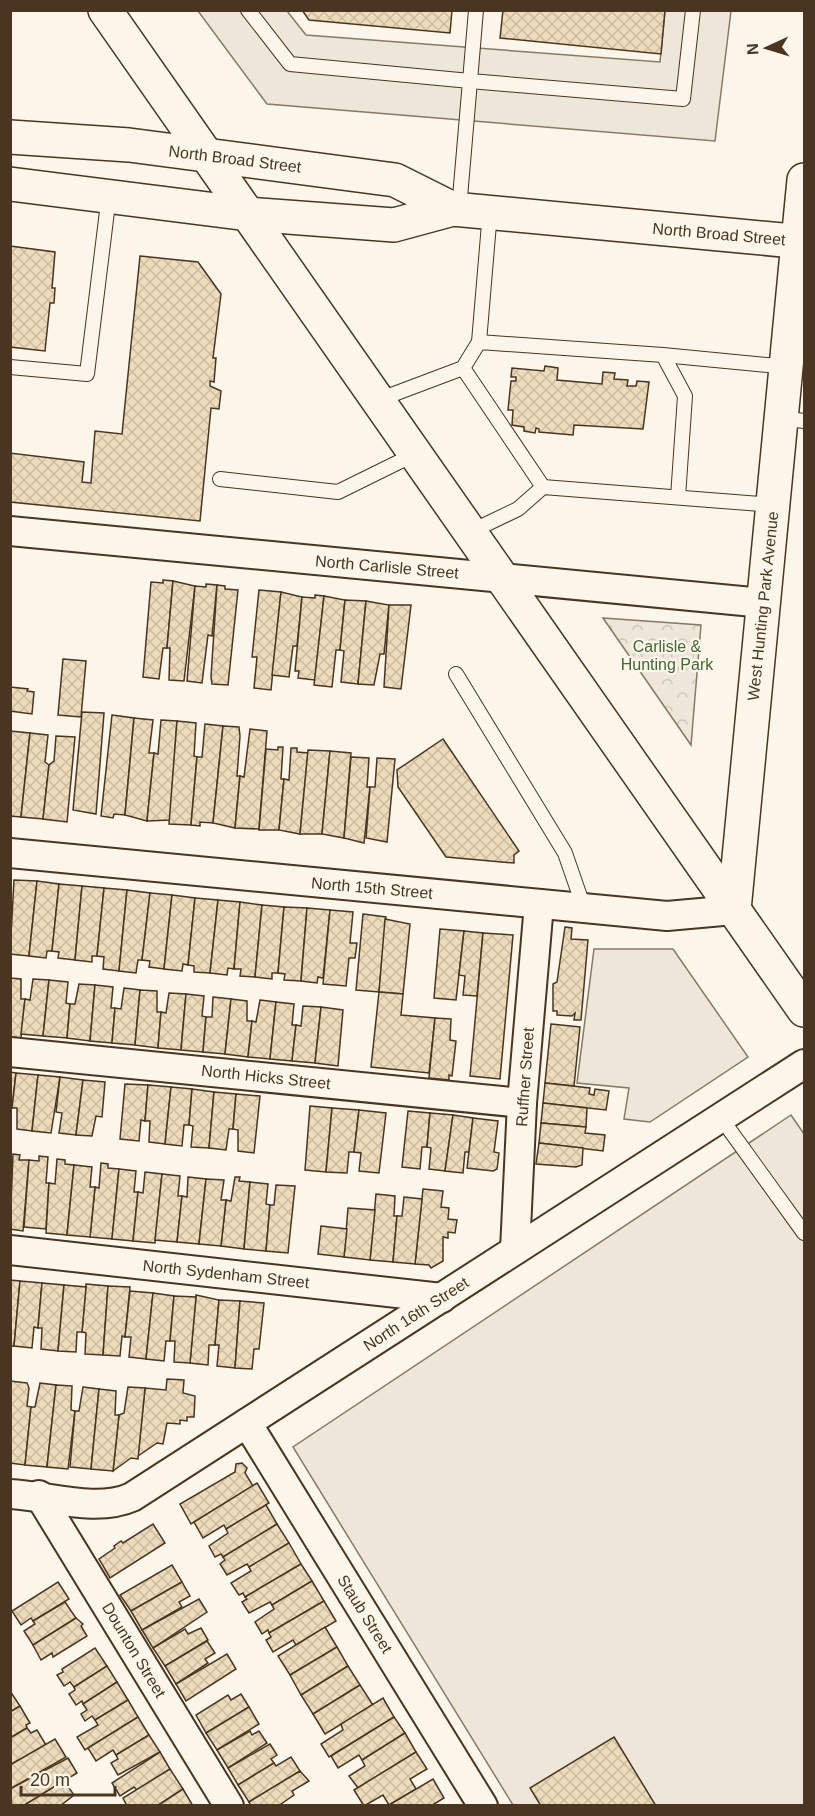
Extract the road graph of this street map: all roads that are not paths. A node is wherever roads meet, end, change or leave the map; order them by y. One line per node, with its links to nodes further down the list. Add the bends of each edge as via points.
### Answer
1 (105, 10): 7 (main road)
2 (248, 10): 5 (lane, via 290,64)
3 (476, 10): 5 (lane)
4 (693, 10): 5 (lane, via 683,99)
5 (470, 81): 11 (lane)
6 (10, 137): 7 (main road, North Broad Street)
7 (207, 154): 11 (main road, North Broad Street, via 396,180); 12 (main road)
8 (804, 180): 13 (main road, West Hunting Park Avenue)
9 (10, 184): 10 (main road, North Broad Street)
10 (109, 195): 12 (main road, North Broad Street); 16 (lane, via 87,374)
11 (467, 210): 12 (main road, North Broad Street, via 394,225); 13 (main road, North Broad Street); 14 (lane)
12 (248, 214): 19 (main road)
13 (801, 242): 17 (main road, West Hunting Park Avenue)
14 (479, 342): 15 (lane); 18 (lane)
15 (663, 355): 17 (lane); 24 (lane, via 685,396)
16 (10, 367)
17 (787, 367): 20 (main road, West Hunting Park Avenue)
18 (463, 368): 19 (lane); 23 (lane)
19 (377, 400): 21 (main road)
20 (793, 419): 25 (main road, West Hunting Park Avenue)
21 (415, 454): 22 (lane, via 338,492); 27 (main road)
22 (220, 479)
23 (543, 488): 24 (lane); 27 (lane, via 518,508)
24 (678, 497): 25 (lane)
25 (773, 505): 29 (main road, West Hunting Park Avenue)
26 (10, 531): 28 (street, North Carlisle Street)
27 (470, 532): 28 (main road)
28 (502, 578): 29 (street, North Carlisle Street); 34 (main road)
29 (764, 603): 34 (main road, West Hunting Park Avenue)
30 (456, 674): 33 (lane, via 565,853)
31 (10, 853): 32 (street, North 15th Street)
32 (539, 904): 33 (street, North 15th Street); 38 (street, Ruffner Street)
33 (584, 908): 34 (street, North 15th Street, via 667,916)
34 (734, 910): 35 (main road)
35 (804, 1010)
36 (10, 1052): 38 (street, North Hicks Street)
37 (804, 1064): 39 (street, North 16th Street)
38 (522, 1103): 42 (street, Ruffner Street)
39 (721, 1118): 40 (lane); 42 (street, North 16th Street)
40 (804, 1233)
41 (10, 1250): 43 (street, North Sydenham Street)
42 (515, 1250): 43 (street, North 16th Street)
43 (442, 1298): 44 (street, North 16th Street)
44 (247, 1423): 46 (street, North 16th Street, via 118,1504); 48 (street, Staub Street)
45 (10, 1494): 46 (street, North 16th Street)
46 (39, 1495): 47 (street, Dounton Street)
47 (229, 1806)
48 (483, 1806)

